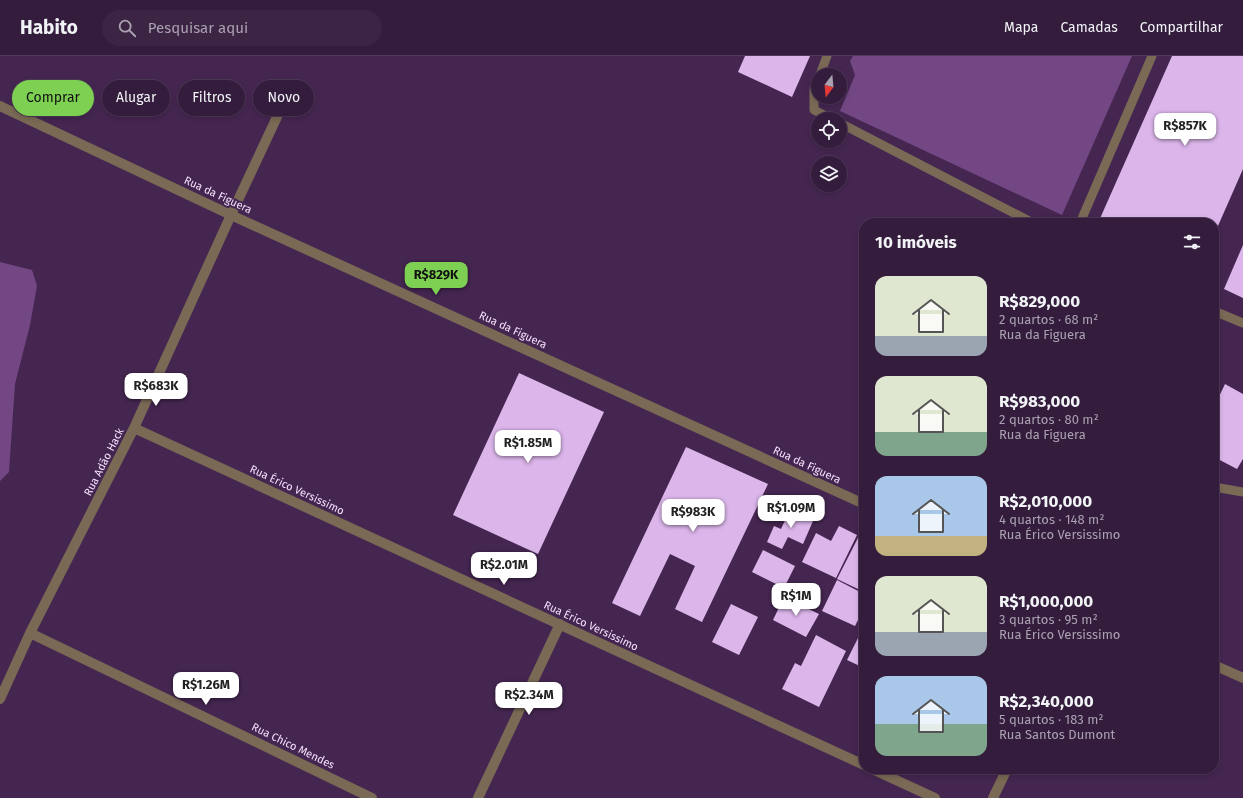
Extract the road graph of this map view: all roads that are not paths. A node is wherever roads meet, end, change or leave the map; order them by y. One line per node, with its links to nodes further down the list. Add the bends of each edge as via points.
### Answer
1 (827, 56): 3 (lane)
2 (1152, 56): 11 (lane)
3 (823, 68)
4 (814, 104): 6 (lane, via 814,110)
5 (0, 106): 9 (street, Rua da Figuera)
6 (818, 112)
7 (277, 116): 9 (street, Rua Adão Hack)
8 (847, 127): 10 (lane)
9 (231, 215): 14 (street, Rua Adão Hack); 17 (street, Rua da Figuera)
10 (1023, 218)
11 (1082, 218)
12 (1219, 313): 13 (lane)
13 (1243, 323)
14 (134, 428): 18 (street, Rua Érico Versissimo); 19 (street, Rua Adão Hack)
15 (1219, 488): 16 (lane)
16 (1243, 492)
17 (859, 502)
18 (560, 624): 23 (street, Rua Érico Versissimo); 27 (street)
19 (30, 633): 22 (street, Rua Adão Hack); 26 (street, Rua Chico Mendes)
20 (1219, 667): 21 (street)
21 (1243, 678)
22 (0, 699)
23 (859, 763)
24 (883, 774): 28 (street)
25 (1005, 774): 29 (street)
26 (372, 798)
27 (478, 798)
28 (935, 798)
29 (993, 798)

